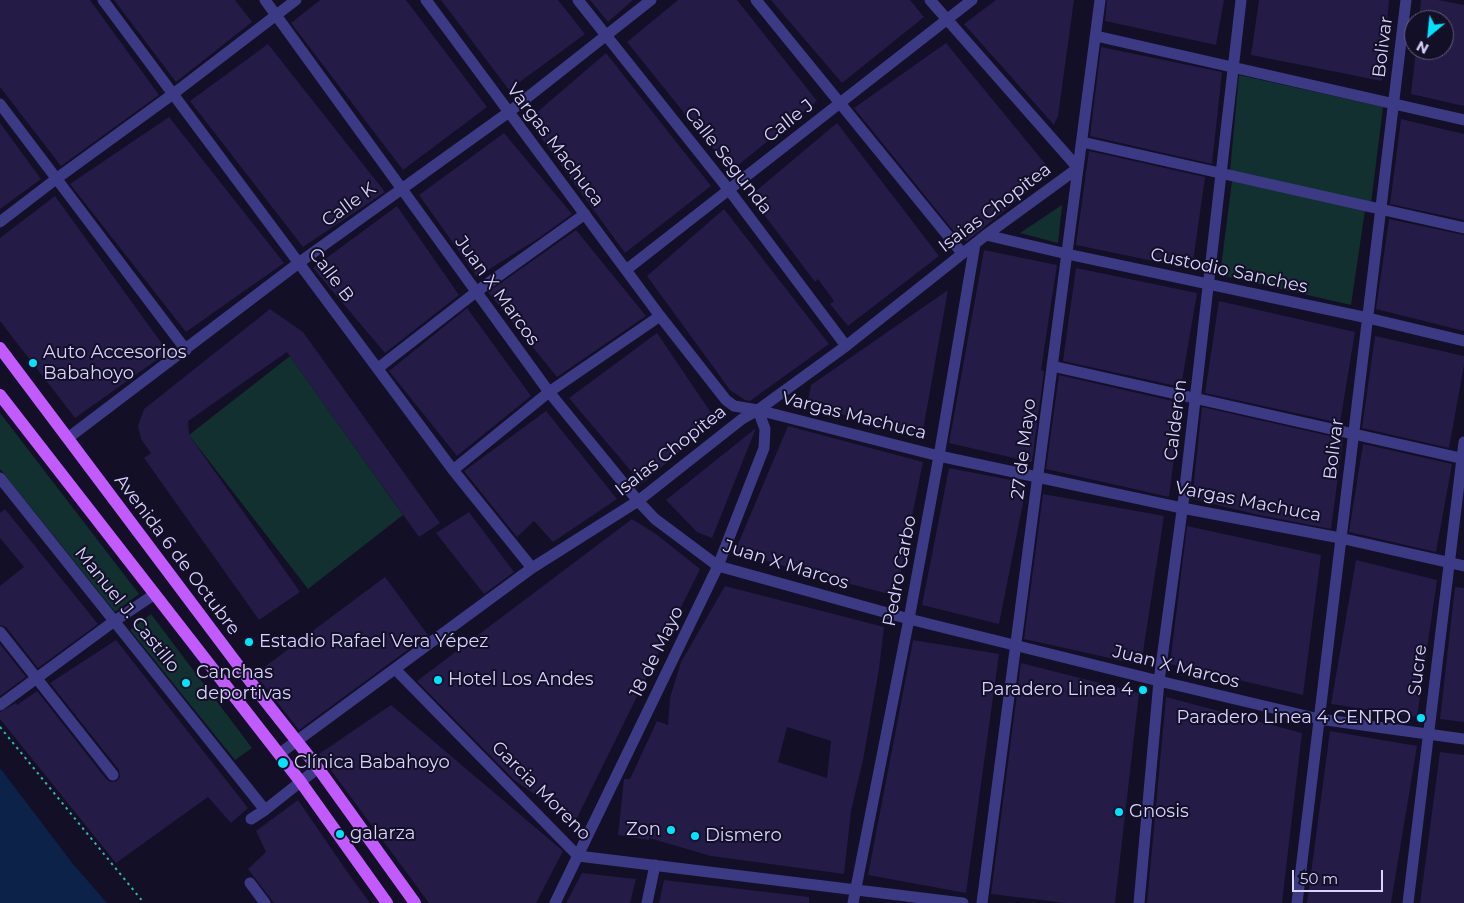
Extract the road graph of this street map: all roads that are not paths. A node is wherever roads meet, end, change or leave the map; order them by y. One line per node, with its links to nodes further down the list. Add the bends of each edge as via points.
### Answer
1 (103, 0): 18 (street, Calle B)
2 (265, 0): 13 (street, Juan X Marcos)
3 (296, 0): 13 (street)
4 (426, 0): 22 (street, Vargas Machuca)
5 (578, 0): 15 (street, Calle Segunda)
6 (651, 0): 15 (street, Calle K)
7 (756, 0): 19 (street)
8 (930, 0): 14 (street)
9 (972, 0): 14 (street, Calle J)
10 (1100, 0): 16 (street, 27 de Mayo)
11 (1241, 0): 17 (street, Calderon)
12 (1406, 0): 21 (street, Bolivar)
13 (276, 14): 18 (street); 28 (street, Juan X Marcos)
14 (947, 20): 19 (street, Calle J); 25 (street)
15 (607, 34): 22 (street, Calle K); 29 (street, Calle Segunda)
16 (1096, 36): 17 (street); 24 (street, 27 de Mayo)
17 (1232, 68): 21 (street); 26 (street, Calderon)
18 (173, 94): 27 (street); 38 (street, Calle B)
19 (840, 103): 29 (street, Calle J); 36 (street)
20 (0, 104): 27 (street)
21 (1394, 104): 23 (street); 30 (street, Bolivar)
22 (509, 112): 28 (street, Calle K); 31 (street, Vargas Machuca)
23 (1464, 120)
24 (1082, 142): 25 (street, 27 de Mayo); 26 (street)
25 (1078, 168): 34 (street, Isaias Chopitea); 37 (street, 27 de Mayo)
26 (1221, 172): 30 (street); 40 (street, Calderon)
27 (56, 179): 32 (street); 47 (street)
28 (402, 189): 38 (street, Calle K); 41 (street, Juan X Marcos)
29 (729, 190): 39 (street, Calle J); 45 (street, Calle Segunda)
30 (1381, 209): 33 (street); 43 (street, Bolivar)
31 (585, 214): 39 (street, Vargas Machuca); 41 (street)
32 (0, 222)
33 (1464, 228)
34 (986, 235): 35 (street, Isaias Chopitea); 37 (street, Custodio Sanches)
35 (975, 244): 36 (street, Isaias Chopitea); 57 (street, Pedro Carbo)
36 (962, 253): 45 (street, Isaias Chopitea)
37 (1067, 254): 40 (street, Custodio Sanches); 48 (street, 27 de Mayo)
38 (300, 262): 47 (street, Calle K); 49 (street, Calle B)
39 (626, 270): 42 (street, Vargas Machuca)
40 (1209, 284): 43 (street, Custodio Sanches); 52 (street, Calderon)
41 (476, 292): 49 (street); 50 (street, Juan X Marcos)
42 (660, 316): 50 (street); 53 (street, Vargas Machuca, via 726,400 734,406)
43 (1368, 318): 44 (street, Custodio Sanches); 54 (street, Bolivar)
44 (1464, 341)
45 (846, 346): 53 (street, Isaias Chopitea)
46 (0, 348): 55 (main road, Avenida 6 de Octubre)
47 (186, 350): 55 (street, Calle K)
48 (1052, 366): 52 (street); 60 (street, 27 de Mayo)
49 (379, 369): 59 (street, Calle B)
50 (549, 392): 59 (street); 62 (street, Juan X Marcos)
51 (0, 395): 69 (main road)
52 (1196, 398): 54 (street); 63 (street, Calderon)
53 (758, 410): 57 (street, Vargas Machuca); 62 (street, Isaias Chopitea); 66 (street, 18 de Mayo, via 766,430 764,448)
54 (1353, 434): 58 (street); 64 (street, Bolivar)
55 (68, 438): 81 (main road, Avenida 6 de Octubre)
56 (1464, 442): 58 (street, Sucre)
57 (939, 456): 60 (street, Vargas Machuca); 70 (street, Pedro Carbo)
58 (1463, 459): 65 (street, Sucre)
59 (453, 470): 68 (street, Calle B)
60 (1038, 477): 63 (street, Vargas Machuca); 73 (street, 27 de Mayo)
61 (0, 478): 71 (street, Manuel J. Castillo)
62 (638, 501): 66 (street, Juan X Marcos, via 655,519); 68 (street, Isaias Chopitea)
63 (1182, 508): 64 (street, Vargas Machuca); 76 (street, Calderon)
64 (1340, 538): 65 (street, Vargas Machuca); 78 (street, Bolivar)
65 (1449, 563): 67 (street, Vargas Machuca); 79 (street, Sucre)
66 (718, 566): 70 (street, Juan X Marcos); 88 (street, 18 de Mayo)
67 (1464, 566)
68 (532, 568): 74 (street, Isaias Chopitea)
69 (155, 594): 71 (street); 82 (main road)
70 (909, 620): 73 (street, Juan X Marcos); 91 (street, Pedro Carbo)
71 (113, 622): 75 (street); 86 (street, Manuel J. Castillo)
72 (0, 632): 75 (street)
73 (1016, 645): 76 (street, Juan X Marcos); 99 (street, 27 de Mayo)
74 (395, 669): 81 (street, Isaias Chopitea); 88 (street, Garcia Moreno)
75 (36, 678): 77 (street); 84 (street)
76 (1159, 681): 78 (street, Juan X Marcos); 100 (street, Calderon)
77 (0, 705)
78 (1319, 719): 79 (street, Juan X Marcos); 101 (street, Bolivar)
79 (1428, 734): 80 (street, Juan X Marcos); 102 (street, Sucre)
80 (1464, 739)
81 (297, 741): 82 (street, Isaias Chopitea); 83 (main road, Avenida 6 de Octubre)
82 (278, 754): 85 (main road)
83 (318, 768): 85 (street); 94 (main road, Avenida 6 de Octubre)
84 (113, 775)
85 (300, 782): 86 (street); 93 (main road)
86 (265, 810): 87 (street)
87 (251, 819)
88 (578, 856): 89 (street, Garcia Moreno); 95 (street, 18 de Mayo)
89 (655, 865): 91 (street, Garcia Moreno); 96 (street)
90 (250, 883): 92 (street)
91 (855, 890): 97 (street, Pedro Carbo); 98 (street, Garcia Moreno)
92 (264, 903)
93 (387, 903)
94 (415, 903)
95 (555, 903)
96 (648, 903)
97 (853, 903)
98 (963, 903)
99 (982, 903)
100 (1139, 903)
101 (1297, 903)
102 (1408, 903)

